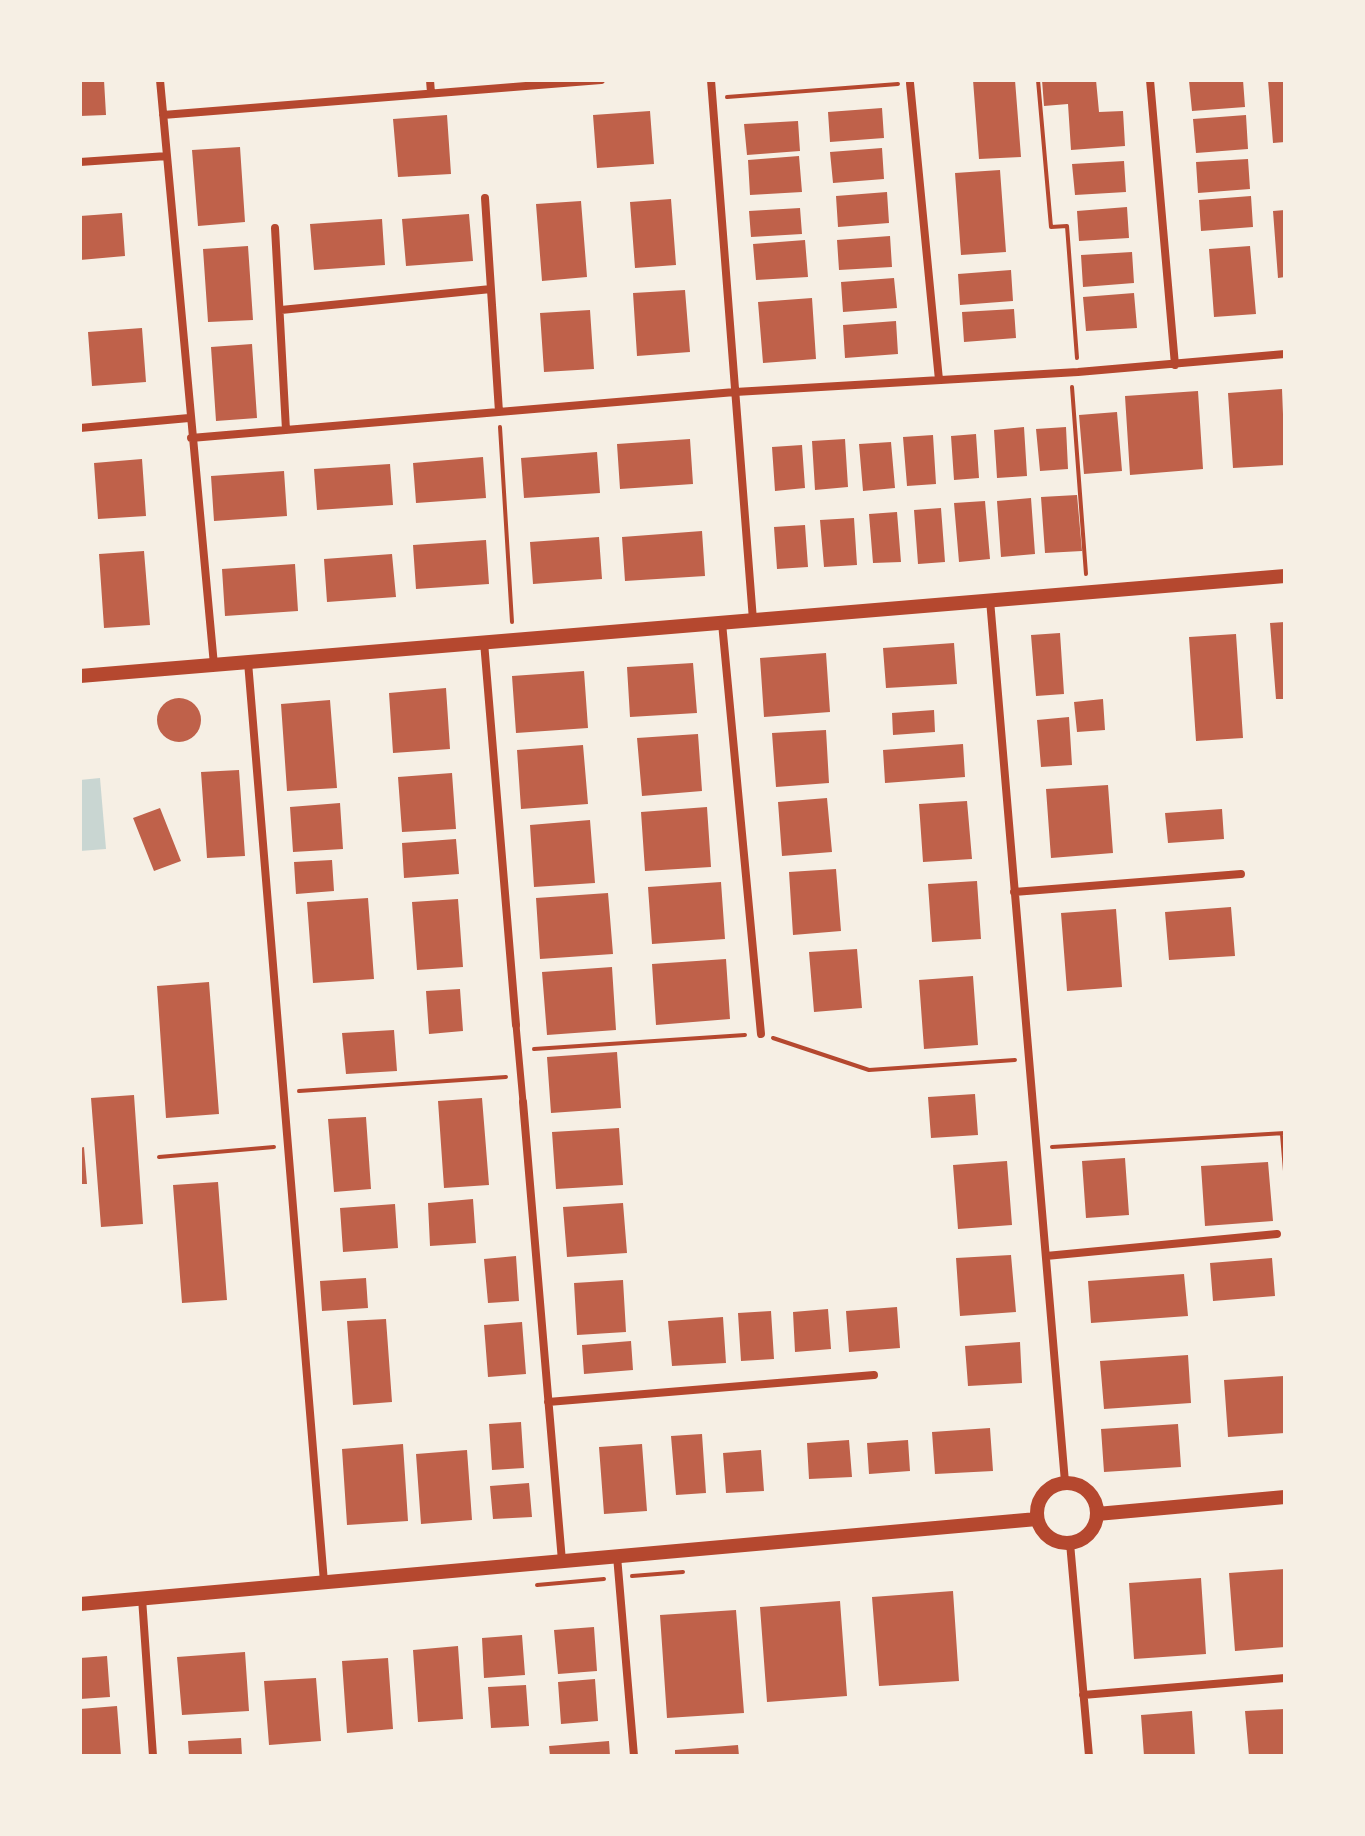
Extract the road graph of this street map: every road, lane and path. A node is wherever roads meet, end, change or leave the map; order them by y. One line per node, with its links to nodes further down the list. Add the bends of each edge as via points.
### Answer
1 (160, 80): 10 (street)
2 (430, 80): 8 (street)
3 (601, 80): 8 (street)
4 (711, 80): 9 (street)
5 (1038, 80): 19 (path, via 1051,227 1067,226)
6 (1150, 80): 18 (street)
7 (910, 83): 9 (path); 20 (street)
8 (431, 93): 10 (street)
9 (713, 98): 21 (street)
10 (163, 115): 11 (street)
11 (167, 156): 12 (street); 23 (street)
12 (80, 162)
13 (485, 198): 15 (street)
14 (275, 228): 16 (street)
15 (491, 289): 16 (street); 22 (street)
16 (281, 310): 25 (street)
17 (1285, 354): 18 (street)
18 (1175, 365): 19 (street)
19 (1074, 372): 20 (street); 28 (path)
20 (939, 380): 21 (street)
21 (735, 392): 22 (street); 30 (street)
22 (499, 412): 25 (street); 32 (path)
23 (189, 418): 24 (street); 26 (street)
24 (80, 428)
25 (286, 430): 26 (street)
26 (191, 438): 35 (street)
27 (1285, 576): 28 (street)
28 (1087, 592): 29 (street)
29 (990, 600): 30 (street); 38 (street)
30 (753, 620): 31 (street)
31 (722, 623): 32 (street); 41 (street)
32 (513, 640): 33 (street)
33 (484, 642): 34 (street); 40 (street)
34 (248, 662): 35 (street); 46 (street)
35 (214, 665): 36 (street)
36 (80, 676)
37 (1241, 874): 38 (street)
38 (1014, 892): 44 (street)
39 (1285, 1007): 43 (path)
40 (516, 1025): 42 (street)
41 (761, 1034): 42 (path); 44 (path, via 869,1070)
42 (518, 1050): 45 (street)
43 (1285, 1056)
44 (1029, 1059): 50 (street)
45 (521, 1076): 46 (path); 47 (street)
46 (283, 1092): 49 (street)
47 (523, 1102): 56 (street)
48 (1284, 1133): 50 (path); 52 (path)
49 (288, 1146): 51 (path); 64 (street)
50 (1037, 1148): 54 (street)
51 (159, 1157)
52 (1285, 1171)
53 (1277, 1234): 54 (street)
54 (1046, 1256): 57 (street)
55 (874, 1375): 56 (street)
56 (548, 1402): 63 (street)
57 (1065, 1482): 59 (street, via 1091,1494); 60 (street, via 1046,1491)
58 (1285, 1497): 59 (street)
59 (1097, 1514): 61 (street, via 1089,1534)
60 (1037, 1519): 61 (street, via 1048,1537); 62 (street)
61 (1070, 1543): 68 (street)
62 (617, 1556): 63 (street); 70 (street)
63 (562, 1561): 64 (street)
64 (324, 1582): 65 (street)
65 (142, 1598): 66 (street); 69 (street)
66 (80, 1604)
67 (1285, 1678): 68 (street)
68 (1083, 1695): 71 (street)
69 (153, 1756)
70 (634, 1756)
71 (1089, 1756)

